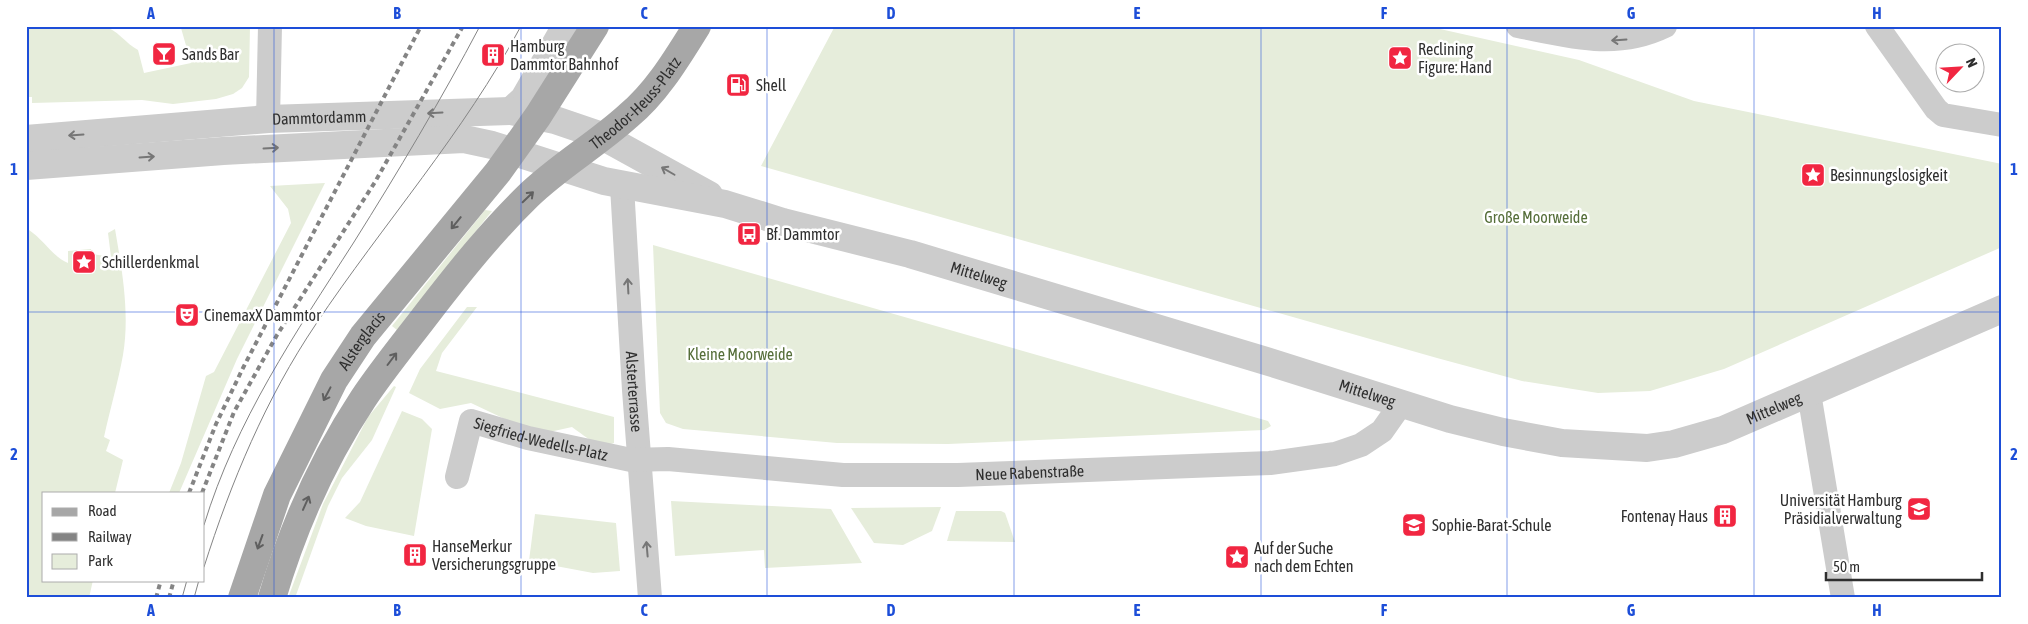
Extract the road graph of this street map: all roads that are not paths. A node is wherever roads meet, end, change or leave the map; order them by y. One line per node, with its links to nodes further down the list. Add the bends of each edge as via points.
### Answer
1 (270, 26): 10 (street)
2 (566, 26): 8 (street, via 524,99)
3 (595, 26): 9 (main road)
4 (697, 26): 12 (main road, Theodor-Heuss-Platz, via 648,97)
5 (1518, 26): 6 (street, one-way to 5, via 1638,37 1606,40)
6 (1665, 26)
7 (1877, 26): 11 (street, via 1943,115)
8 (511, 111): 9 (street, Dammtordamm); 10 (street, Dammtordamm, one-way to 10)
9 (538, 116): 12 (street, Dammtordamm); 14 (main road, Alsterglacis)
10 (268, 119): 13 (street, Dammtordamm, one-way to 13)
11 (2002, 125)
12 (602, 136): 16 (main road, Theodor-Heuss-Platz); 18 (street, Mittelweg, one-way to 12)
13 (28, 139)
14 (513, 151): 15 (street, Dammtordamm, one-way to 14, via 432,139 470,140); 16 (street, Dammtordamm); 24 (main road, Alsterglacis, one-way to 24, via 363,336 334,380 277,495)
15 (26, 166)
16 (559, 168): 17 (street, Mittelweg); 25 (main road, one-way to 16, via 294,528 364,398 473,255)
17 (622, 186): 18 (street, Mittelweg); 22 (street, Alsterterrasse, one-way to 17)
18 (725, 204): 21 (street, Mittelweg, via 910,254)
19 (2002, 309): 20 (street, Mittelweg)
20 (1809, 393): 21 (street, Mittelweg, via 1723,430 1647,448 1562,443 1503,432); 27 (street)
21 (1401, 404): 22 (street, Neue Rabenstraße, via 1382,431 1349,450 1270,463 1018,473 843,475 668,459)
22 (639, 460): 23 (street, Siegfried-Wedells-Platz, via 528,438 471,421); 26 (street, Alsterterrasse, one-way to 22)
23 (457, 477)
24 (242, 598)
25 (272, 598)
26 (650, 598)
27 (1843, 598)

